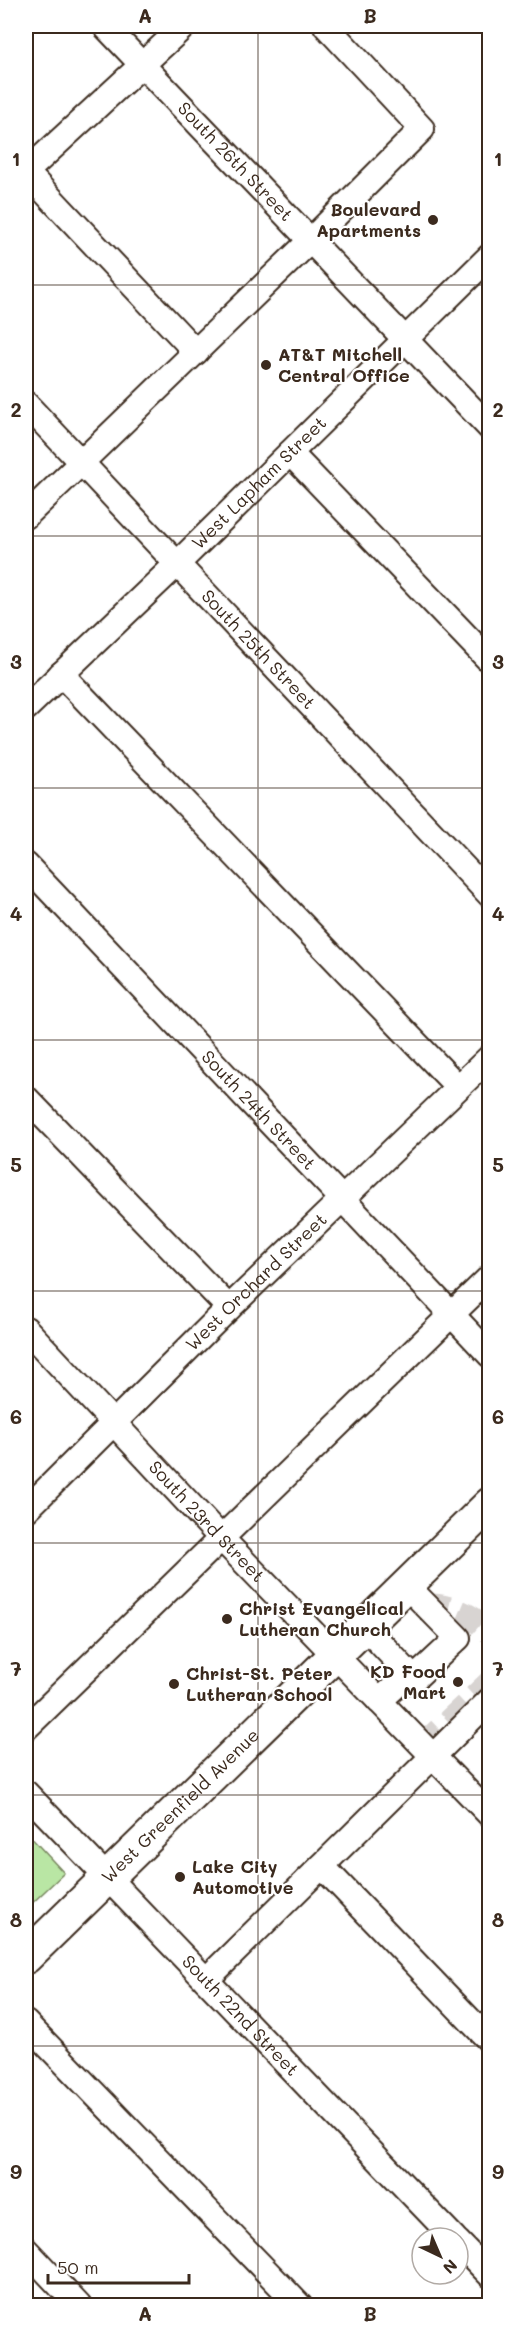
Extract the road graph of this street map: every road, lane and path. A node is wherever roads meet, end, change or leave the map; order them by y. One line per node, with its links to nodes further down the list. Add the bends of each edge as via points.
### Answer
1 (105, 26): 4 (street, South 26th Street)
2 (184, 26): 4 (street)
3 (326, 26): 6 (street, via 422,129)
4 (142, 65): 5 (street); 6 (street, South 26th Street)
5 (26, 172): 9 (street)
6 (311, 240): 8 (street, South 26th Street); 9 (street)
7 (489, 256): 8 (street, West Lapham Street)
8 (405, 340): 11 (street, South 26th Street); 12 (street, West Lapham Street)
9 (196, 352): 13 (street)
10 (26, 404): 13 (street, South 25th Street)
11 (489, 428)
12 (290, 453): 15 (street, West Lapham Street); 16 (street)
13 (81, 463): 14 (street); 15 (street, South 25th Street)
14 (26, 516)
15 (177, 564): 17 (street, West Lapham Street); 20 (street, South 25th Street)
16 (489, 661)
17 (61, 674): 18 (street, West Lapham Street); 22 (street)
18 (26, 708)
19 (26, 865): 24 (street, South 24th Street)
20 (489, 895)
21 (489, 1057): 22 (street, West Orchard Street)
22 (458, 1087): 24 (street, West Orchard Street)
23 (26, 1098): 26 (street)
24 (341, 1200): 26 (street, West Orchard Street); 27 (street, South 24th Street)
25 (489, 1277): 27 (street)
26 (229, 1308): 30 (street, West Orchard Street)
27 (451, 1315): 29 (street, South 24th Street); 33 (street)
28 (26, 1329): 30 (street, South 23rd Street)
29 (489, 1355)
30 (115, 1423): 32 (street, West Orchard Street); 33 (street, South 23rd Street)
31 (489, 1503): 34 (main road, West Greenfield Avenue)
32 (26, 1510)
33 (222, 1539): 36 (street, South 23rd Street); 40 (street)
34 (406, 1585): 35 (main road, West Greenfield Avenue); 37 (street, via 458,1638)
35 (364, 1626): 36 (main road, West Greenfield Avenue); 37 (street)
36 (334, 1655): 39 (street, South 23rd Street); 45 (main road, West Greenfield Avenue)
37 (414, 1679): 39 (street, via 398,1684)
38 (489, 1700): 41 (street)
39 (379, 1701): 41 (street, South 23rd Street)
40 (26, 1728)
41 (433, 1756): 43 (street, South 23rd Street); 44 (street)
42 (26, 1793): 45 (street, South 22nd Street)
43 (489, 1815)
44 (322, 1866): 47 (street); 49 (street)
45 (107, 1878): 46 (main road, West Greenfield Avenue); 47 (street, South 22nd Street)
46 (26, 1957)
47 (206, 1980): 50 (street, South 22nd Street)
48 (26, 2023): 55 (street)
49 (489, 2041)
50 (442, 2226)
51 (26, 2250): 54 (street)
52 (470, 2255): 53 (street)
53 (489, 2275)
54 (79, 2306)
55 (300, 2306)

